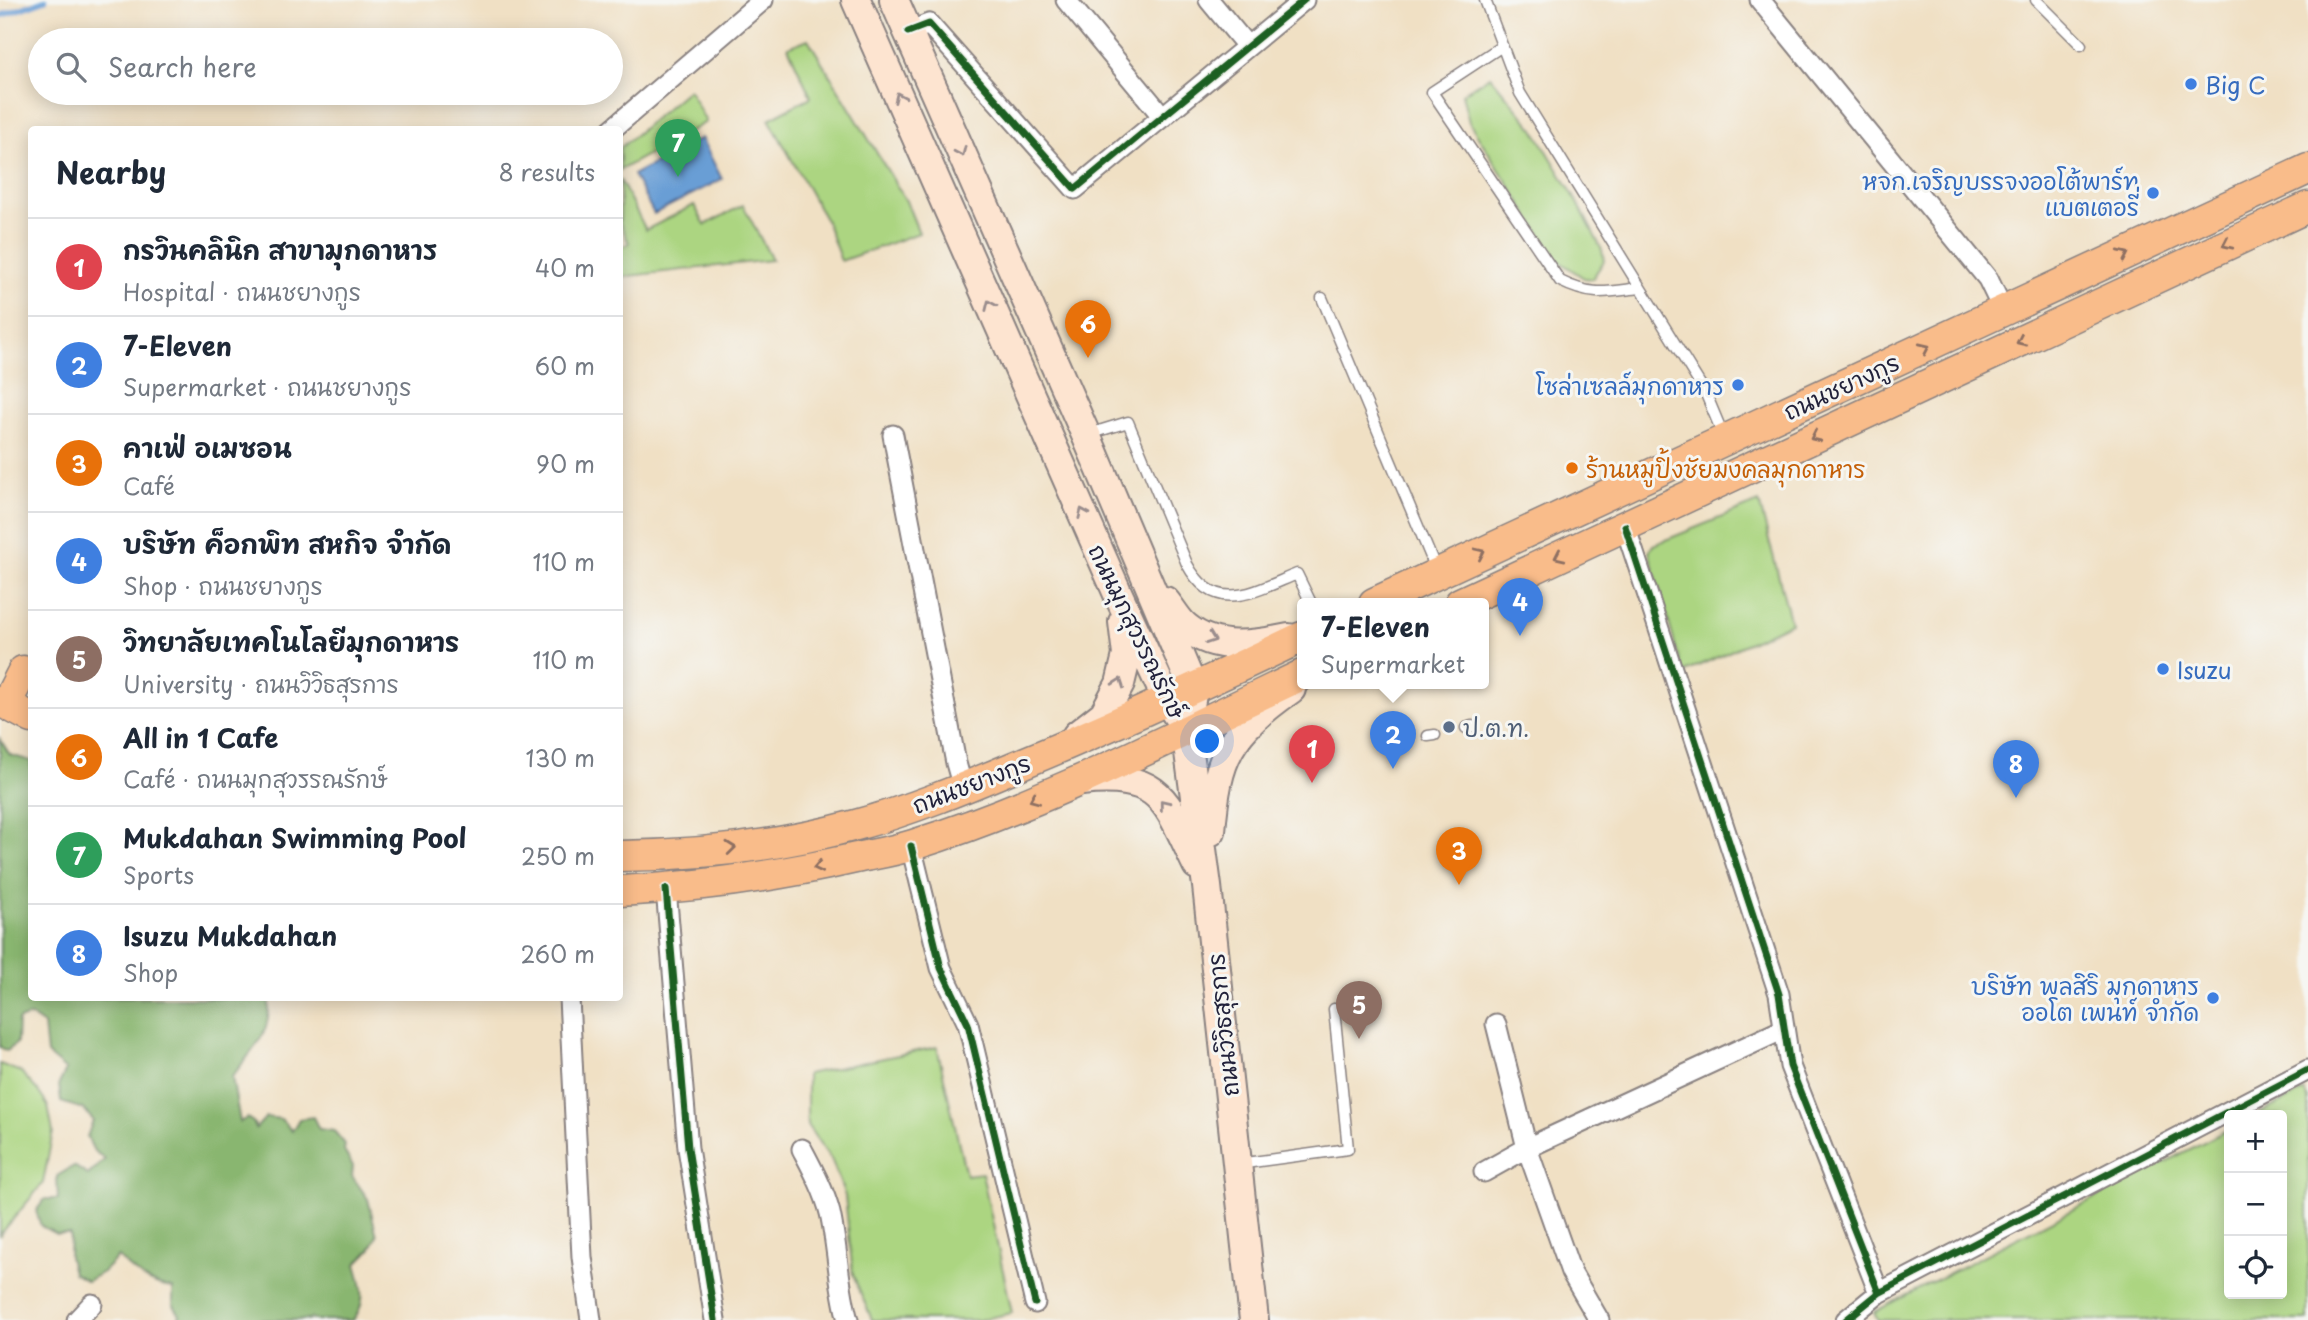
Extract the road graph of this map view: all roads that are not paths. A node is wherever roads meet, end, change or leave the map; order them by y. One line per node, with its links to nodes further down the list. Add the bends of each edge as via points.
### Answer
1 (763, 0): 15 (street)
2 (856, 0): 20 (main road, ถนนมุกสุวรรณรักษ์, one-way to 2)
3 (894, 0): 10 (main road, ถนนมุกสุวรรณรักษ์)
4 (1066, 0): 14 (street)
5 (1209, 0): 12 (street)
6 (1304, 0): 12 (street)
7 (1485, 0): 13 (lane)
8 (1760, 0): 23 (street, via 1988,279)
9 (2036, 0): 11 (lane)
10 (908, 33): 14 (street, via 929,24 1075,189); 19 (main road, ถนนมุกสุวรรณรักษ์, one-way to 19)
11 (2081, 45)
12 (1247, 46): 14 (street)
13 (1502, 46): 21 (lane, via 1520,93); 21 (lane, via 1432,92 1560,281 1596,294)
14 (1163, 117)
15 (616, 126)
16 (2308, 169): 17 (main road, ถนนชยางกูร)
17 (2274, 184): 18 (main road); 23 (main road, ถนนชยางกูร, one-way to 17)
18 (2298, 211): 27 (main road, ถนนชยางกูร, one-way to 27)
19 (996, 232): 20 (main road); 25 (main road, ถนนมุกสุวรรณรักษ์)
20 (964, 245): 30 (main road, ถนนมุกสุวรรณรักษ์, one-way to 20)
21 (1640, 288): 26 (lane, via 1706,394)
22 (1322, 298): 28 (lane)
23 (2004, 312): 26 (main road, ถนนชยางกูร, one-way to 23)
24 (893, 435): 44 (street)
25 (1086, 435): 29 (main road, ถนนมุกสุวรรณรักษ์); 31 (lane, via 1128,422 1187,564 1204,587 1232,597 1247,595 1297,573)
26 (1725, 439): 28 (main road, ถนนชยางกูร, one-way to 26)
27 (1625, 526): 33 (main road, ถนนชยางกูร, one-way to 33); 53 (street, via 1779,995)
28 (1437, 573): 32 (main road, ถนนชยางกูร)
29 (1146, 576): 34 (main road, one-way to 34, via 1186,627 1207,639 1232,646); 39 (main road, ถนนมุกสุวรรณรักษ์)
30 (1118, 594): 39 (main road, ถนนมุกสุวรรณรักษ์); 42 (main road, one-way to 30, via 1104,714 1120,684 1127,655)
31 (1309, 598)
32 (1384, 598)
33 (1471, 598)
34 (1297, 637)
35 (1297, 638): 39 (main road, ถนนชยางกูร)
36 (18, 668): 40 (main road)
37 (1297, 678): 41 (main road, ถนนชยางกูร)
38 (1297, 685): 47 (main road, via 1238,734 1220,767)
39 (1180, 694): 41 (main road, ถนนมุกสุวรรณรักษ์); 42 (main road, ถนนชยางกูร)
40 (13, 708)
41 (1186, 730): 43 (main road, ถนนชยางกูร); 47 (main road, ถนนวิวิธสุรการ)
42 (1058, 749): 44 (main road, ถนนชยางกูร)
43 (1075, 782): 45 (main road, ถนนชยางกูร, one-way to 45); 47 (main road, one-way to 43, via 1171,811 1150,787 1108,778)
44 (964, 788): 46 (main road, ถนนชยางกูร, one-way to 44, via 663,856 812,836)
45 (911, 846): 48 (main road, ถนนชยางกูร, one-way to 48, via 746,880); 60 (street, via 941,968 968,1024)
46 (623, 856)
47 (1207, 886): 57 (main road, ถนนวิวิธสุรการ)
48 (666, 889): 49 (main road, ถนนชยางกูร); 64 (street, via 688,1148)
49 (623, 891)
50 (569, 1001): 63 (street, via 582,1257)
51 (1334, 1009): 57 (lane, via 1348,1149)
52 (1496, 1024): 55 (street)
53 (1784, 1029): 55 (street); 59 (street, via 1790,1066)
54 (2308, 1070): 59 (street)
55 (1527, 1148): 58 (street); 67 (street, via 1571,1272)
56 (802, 1149): 65 (street, via 830,1214)
57 (1237, 1164): 66 (main road, ถนนวิวิธสุรการ)
58 (1484, 1172)
59 (1879, 1293): 68 (street)
60 (1035, 1303)
61 (92, 1304): 62 (street)
62 (77, 1320)
63 (592, 1320)
64 (715, 1320)
65 (848, 1320)
66 (1254, 1320)
67 (1599, 1320)
68 (1846, 1320)

